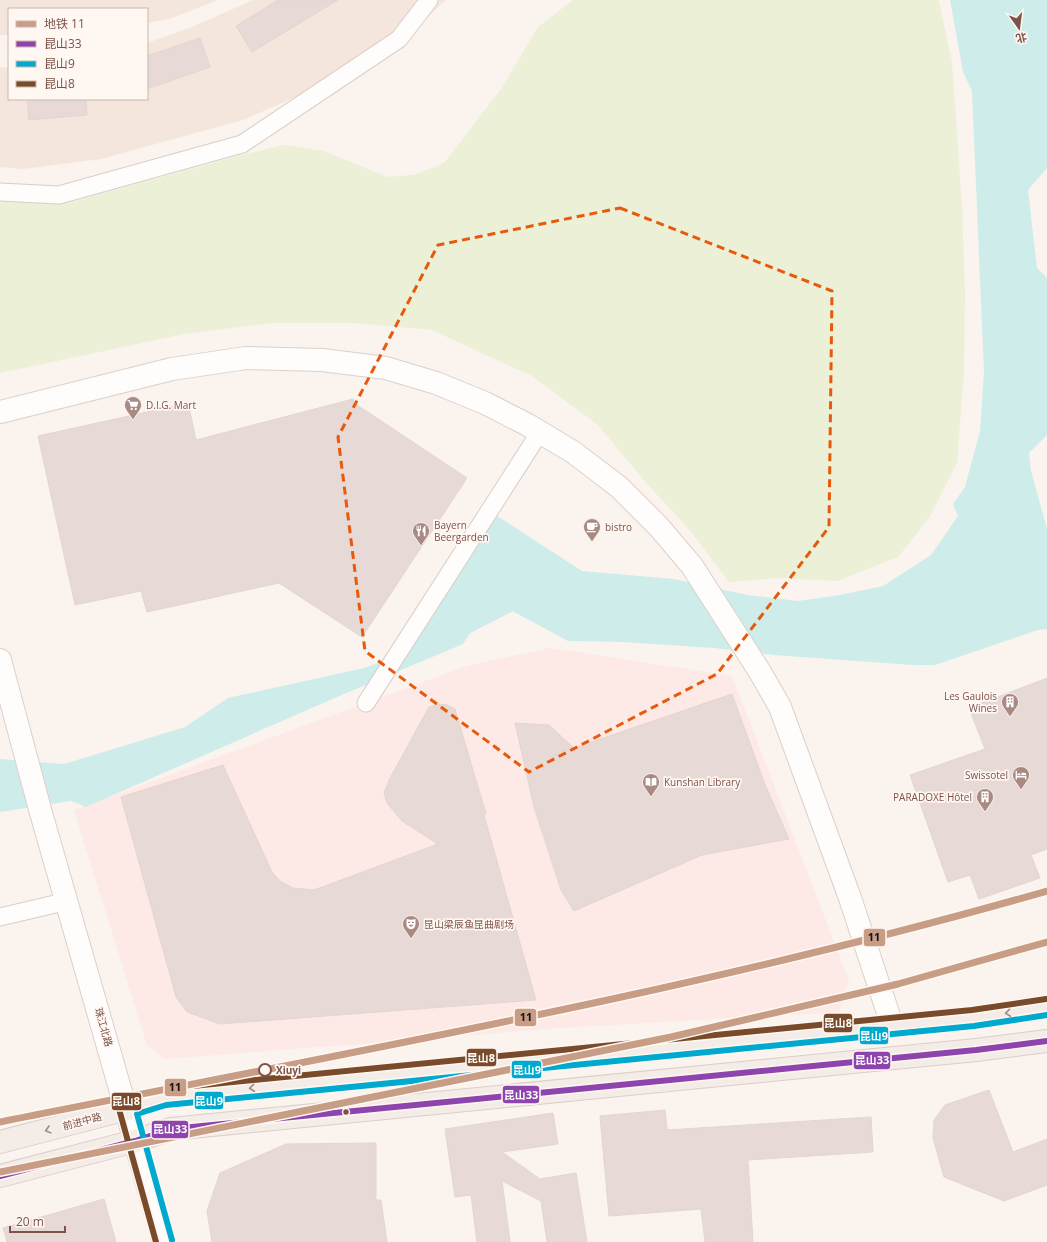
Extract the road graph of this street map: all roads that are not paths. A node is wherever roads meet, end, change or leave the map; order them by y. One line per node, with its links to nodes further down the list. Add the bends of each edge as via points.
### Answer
1 (429, 0): 2 (street, via 399,39 242,144 59,195)
2 (0, 192)
3 (0, 412): 4 (street, via 172,369 246,358 322,360 386,368 436,383 485,403)
4 (540, 432): 6 (street); 10 (street, via 573,452 619,487 660,528 692,566 760,672 780,706 850,898)
5 (0, 660): 7 (street, 珠江北路, via 41,813)
6 (366, 703)
7 (68, 901): 8 (street); 12 (street, 珠江北路)
8 (0, 917)
9 (1047, 1007): 10 (main road, 前进中路, one-way to 10, via 973,1018)
10 (892, 1025): 12 (main road, 前进中路, one-way to 12, via 164,1097)
11 (1047, 1041): 13 (main road, via 171,1129)
12 (127, 1109): 13 (street, 珠江北路); 14 (main road, 前进中路, one-way to 14)
13 (135, 1141): 15 (main road); 16 (street, 珠江北路)
14 (0, 1142)
15 (0, 1176)
16 (164, 1242)

